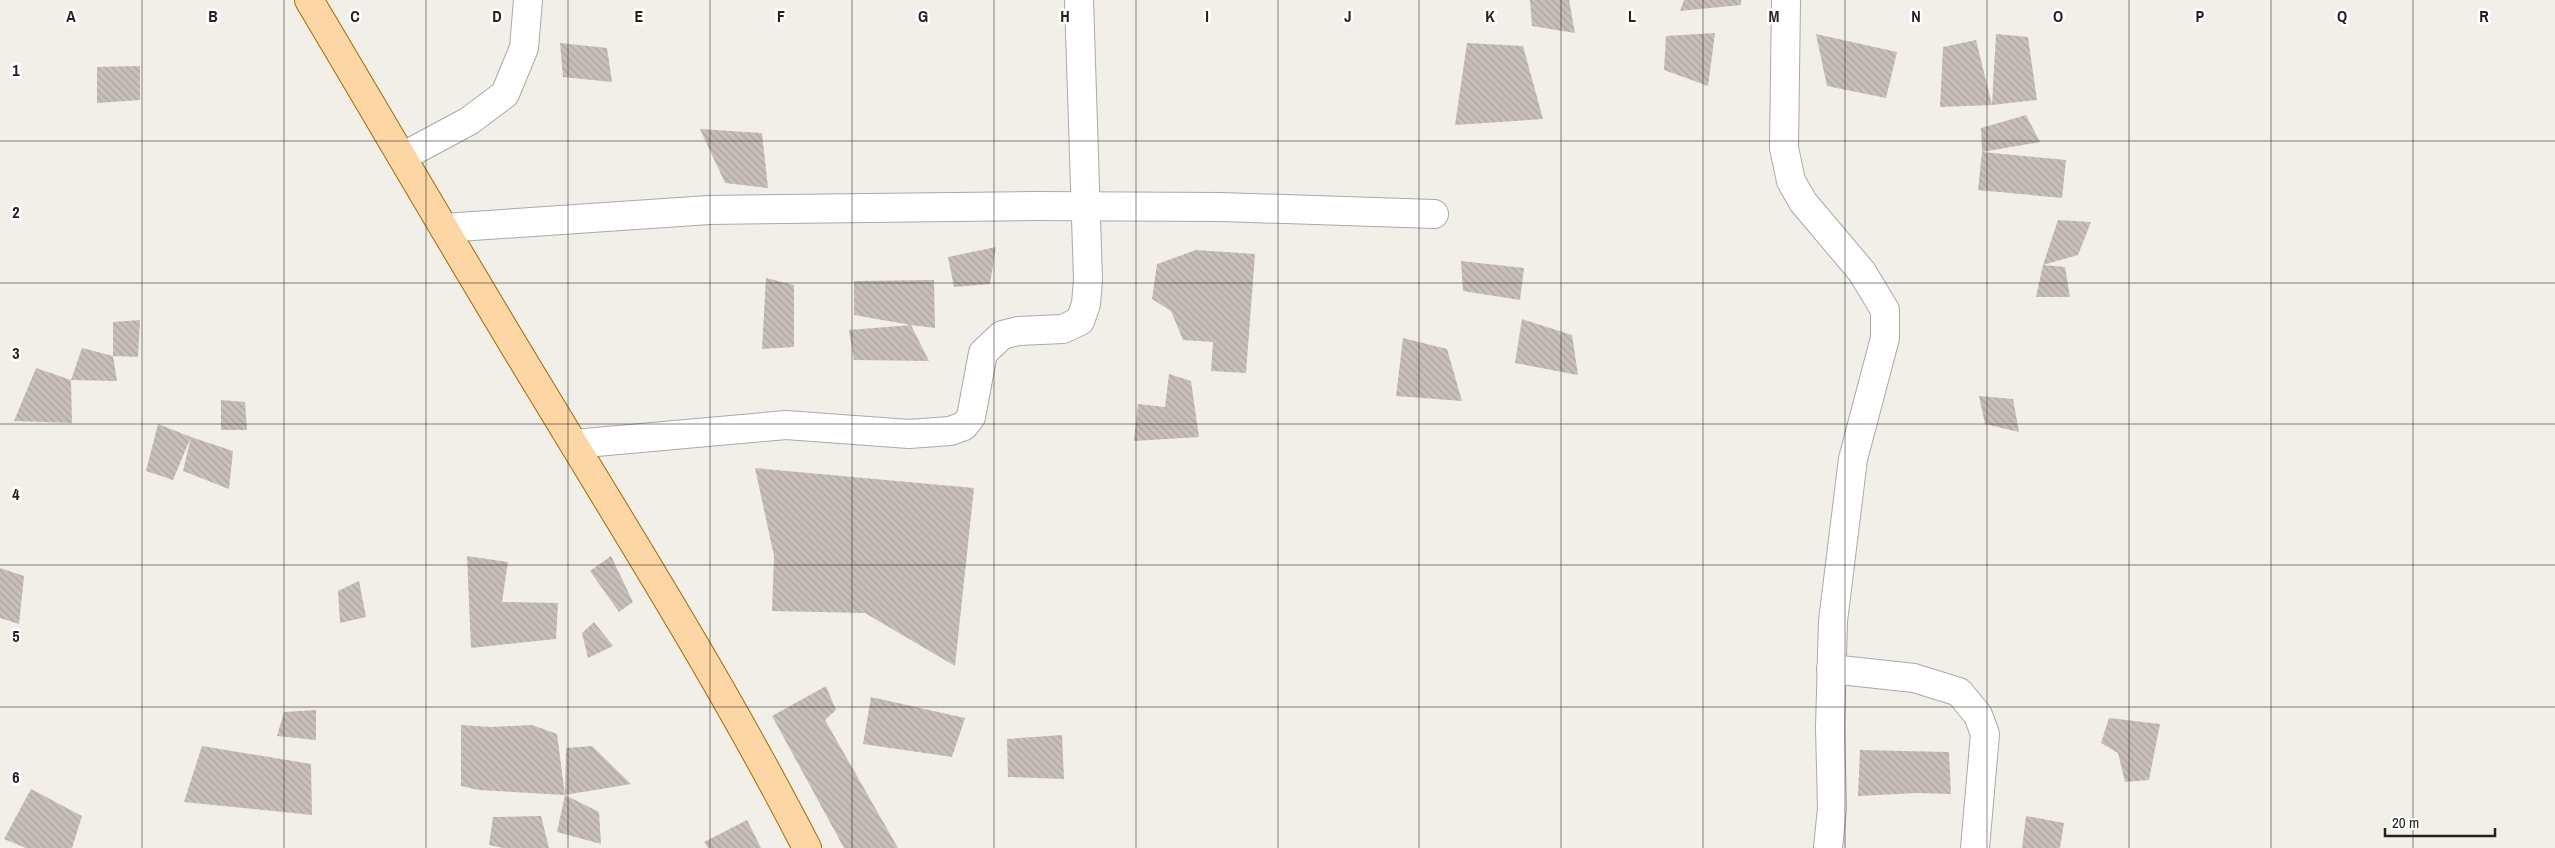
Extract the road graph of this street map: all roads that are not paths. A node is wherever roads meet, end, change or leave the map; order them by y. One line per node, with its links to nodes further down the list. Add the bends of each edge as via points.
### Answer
1 (309, 0): 5 (main road)
2 (528, 0): 5 (street, via 524,48 505,94 469,121)
3 (1079, 0): 6 (street)
4 (1786, 0): 10 (street, via 1784,148 1791,181 1803,202 1862,272 1885,310 1884,338 1853,458 1832,621)
5 (402, 157): 8 (main road)
6 (1086, 208): 7 (street, via 1221,207); 8 (street, via 709,210); 9 (street, via 1088,280 1086,304 1080,321 1063,329 1002,335 991,344 983,353 971,417 964,426 950,431 909,434 786,425)
7 (1434, 214)
8 (444, 228): 9 (main road)
9 (574, 444): 11 (main road, via 626,527 777,788)
10 (1831, 669): 12 (street, via 1832,808); 13 (street, via 1914,678 1958,692 1978,715 1985,734)
11 (808, 848)
12 (1828, 848)
13 (1975, 848)

